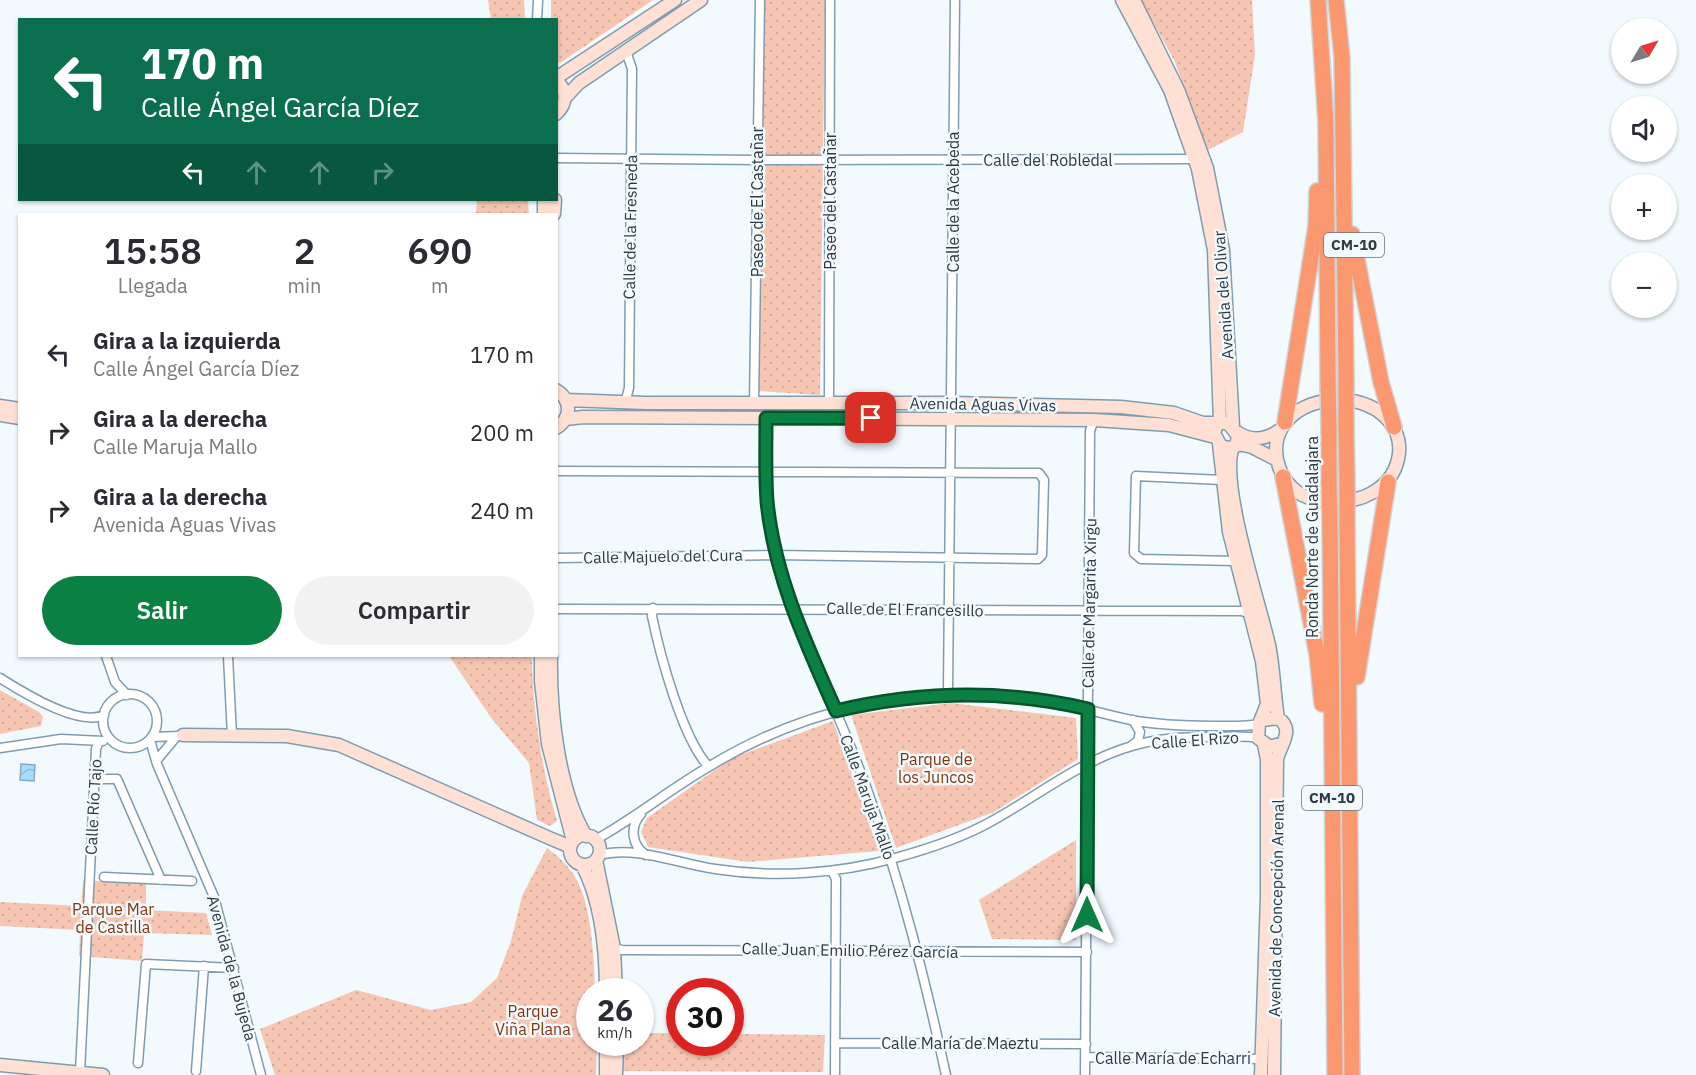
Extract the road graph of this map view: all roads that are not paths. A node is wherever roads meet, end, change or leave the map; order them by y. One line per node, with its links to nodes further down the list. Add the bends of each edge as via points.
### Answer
1 (538, 0): 11 (street)
2 (675, 0): 14 (street)
3 (701, 0): 12 (street)
4 (760, 0): 22 (street, Paseo de El Castañar)
5 (830, 0): 23 (street, Paseo del Castañar)
6 (955, 0): 24 (street, Calle de la Acebeda)
7 (1122, 0): 21 (street, Avenida del Olivar, via 1170,90)
8 (1134, 0): 40 (street, Avenida del Olivar, via 1179,92 1207,168 1223,250)
9 (1318, 0): 15 (highway, Ronda Norte de Guadalajara / CM-10)
10 (1336, 0): 13 (highway, CM-10)
11 (537, 18)
12 (626, 51): 17 (street, via 579,83); 20 (street, Calle de la Fresneda, via 632,69)
13 (1342, 58): 39 (highway, CM-10, via 1350,112 1352,236 1381,382); 94 (highway, CM-10, bridge)
14 (558, 78)
15 (1324, 81): 38 (highway, CM-10, via 1316,226); 91 (highway, Ronda Norte de Guadalajara / CM-10, bridge)
16 (558, 82): 17 (street)
17 (565, 98): 18 (street)
18 (558, 110)
19 (558, 158): 20 (street, Calle del Robledal)
20 (631, 159): 22 (street, Calle del Robledal); 26 (street, Calle de la Fresneda)
21 (1194, 159): 24 (street, Calle del Robledal); 40 (street, Avenida del Olivar, via 1214,250)
22 (758, 160): 23 (street, Calle del Robledal); 27 (street, Paseo de El Castañar)
23 (830, 160): 24 (street, Calle del Robledal); 28 (street, Paseo del Castañar)
24 (953, 161): 29 (street, Calle de la Acebeda)
25 (560, 391): 26 (street, Avenida Aguas Vivas); 37 (street, via 568,413)
26 (625, 403): 27 (street, Avenida Aguas Vivas)
27 (754, 403): 28 (street, Avenida Aguas Vivas)
28 (829, 403): 29 (street, Avenida Aguas Vivas)
29 (952, 403): 35 (street, Calle de la Acebeda); 40 (street, Avenida Aguas Vivas, via 1142,408)
30 (0, 406): 31 (street)
31 (18, 409)
32 (0, 415): 33 (street)
33 (18, 418)
34 (766, 418): 35 (street, Avenida Aguas Vivas); 37 (street, Avenida Aguas Vivas, via 583,417); 43 (street, Calle Maruja Mallo)
35 (951, 418): 36 (street, Avenida Aguas Vivas); 44 (street, Calle de la Acebeda)
36 (1094, 420): 40 (street, Avenida Aguas Vivas, via 1169,425); 56 (street, Calle de Margarita Xirgu, via 1090,431)
37 (559, 426)
38 (1283, 426): 39 (street, via 1302,408 1339,399 1357,400 1369,406); 40 (street, Avenida Aguas Vivas, via 1262,438); 41 (street, CM-10, via 1276,448)
39 (1394, 427): 47 (street, CM-10, via 1400,452 1398,466)
40 (1227, 435): 41 (street, Avenida Aguas Vivas); 46 (street); 70 (street, via 1239,530 1269,645)
41 (1277, 460): 45 (street, CM-10)
42 (558, 471): 43 (street)
43 (766, 471): 44 (street); 48 (street, Calle Maruja Mallo)
44 (951, 473): 50 (street, Calle de la Acebeda); 50 (street, Calle Majuelo del Cura, via 1039,473 1044,480 1041,558)
45 (1283, 477): 47 (street, CM-10, via 1304,496 1333,500 1366,497); 91 (highway, CM-10, via 1317,654 1325,776)
46 (1222, 480): 51 (street); 51 (street, via 1136,476 1134,554 1141,559)
47 (1388, 482): 94 (highway, CM-10, via 1357,673 1356,796)
48 (777, 555): 49 (street, Calle Majuelo del Cura); 50 (street, Calle Majuelo del Cura); 53 (street, Calle Maruja Mallo)
49 (558, 558)
50 (950, 558): 55 (street, Calle de la Acebeda)
51 (1236, 561): 57 (street)
52 (653, 608): 53 (street, Calle de El Francesillo); 54 (street, Calle de El Francesillo); 88 (street, via 651,616 672,691)
53 (792, 608): 55 (street, Calle de El Francesillo); 68 (street, Calle Maruja Mallo)
54 (558, 609)
55 (950, 610): 56 (street, Calle de El Francesillo); 65 (street, Calle de la Acebeda)
56 (1089, 611): 57 (street, Calle de El Francesillo); 67 (street, Calle de Margarita Xirgu)
57 (1252, 614): 73 (street, via 1266,691 1267,704)
58 (106, 657): 63 (street)
59 (228, 657): 76 (street)
60 (541, 657): 93 (street, via 548,744)
61 (551, 657): 92 (street, via 557,741 571,804)
62 (0, 678): 69 (street, via 76,715 93,719)
63 (115, 682): 64 (street); 66 (street)
64 (127, 694): 66 (street); 72 (street, via 150,703)
65 (945, 694): 67 (street, Calle El Rizo, via 1030,698); 68 (street, Calle El Rizo, via 874,702)
66 (114, 700): 69 (street)
67 (1088, 709): 71 (street, Calle El Rizo); 87 (street, Calle de Margarita Xirgu)
68 (836, 711): 88 (street, Calle El Rizo, via 753,742); 97 (street, Calle Maruja Mallo)
69 (104, 716): 74 (street)
70 (1278, 718): 73 (street); 82 (street, via 1286,726)
71 (1133, 720): 73 (street, Calle El Rizo, via 1196,726); 84 (street, Calle El Rizo, via 1140,732)
72 (157, 722): 75 (street); 78 (street)
73 (1261, 722): 81 (street)
74 (104, 731): 77 (street); 80 (street)
75 (180, 735): 76 (street); 78 (street); 86 (street, via 165,747)
76 (232, 736): 93 (street, via 308,738 339,745)
77 (89, 739): 79 (street); 85 (street)
78 (151, 739): 83 (street); 86 (street, Avenida de la Bujeda)
79 (99, 741): 80 (street); 89 (street, Calle Río Tajo)
80 (112, 741): 83 (street, via 124,747)
81 (1261, 741): 82 (street, via 1270,747); 84 (street, Calle El Rizo, via 1164,738); 117 (street, Avenida de Concepción Arenal, via 1267,759)
82 (1283, 743): 130 (street, Avenida de Concepción Arenal, via 1277,759)
83 (139, 746): 86 (street, Avenida de la Bujeda)
84 (1132, 746): 87 (street, Calle El Rizo)
85 (0, 747)
86 (157, 763): 108 (street, Avenida de la Bujeda, via 214,897)
87 (1087, 764): 97 (street, Calle El Rizo, via 990,822); 106 (street, Calle de Margarita Xirgu)
88 (708, 766): 90 (street, Calle El Rizo)
89 (96, 778): 101 (street, via 117,779); 121 (street, Calle Río Tajo)
90 (647, 808): 92 (street, Calle El Rizo); 95 (street, via 636,819 633,832 639,849)
91 (1332, 820): 131 (highway, Ronda Norte de Guadalajara / CM-10)
92 (590, 838): 93 (street); 96 (street, via 599,849)
93 (571, 846): 98 (street)
94 (1351, 854): 132 (highway, CM-10)
95 (647, 855): 96 (street, Calle El Rizo, via 616,852); 99 (street, Calle El Rizo, via 720,870 781,874)
96 (597, 858): 98 (street); 103 (street)
97 (891, 860): 99 (street, Calle El Rizo); 105 (street, Calle Maruja Mallo)
98 (582, 865): 109 (street, via 598,914)
99 (832, 871): 104 (street, via 836,879)
100 (104, 877): 101 (street)
101 (161, 880): 102 (street)
102 (192, 881)
103 (614, 948): 104 (street, Calle Juan Emilio Pérez García); 110 (street)
104 (836, 950): 105 (street, Calle Juan Emilio Pérez García); 111 (street)
105 (917, 952): 106 (street, Calle Juan Emilio Pérez García); 112 (street, Calle Maruja Mallo)
106 (1087, 952): 113 (street, Calle de Margarita Xirgu)
107 (204, 966): 108 (street); 118 (street, via 146,964); 120 (street)
108 (234, 968): 123 (street, Avenida de la Bujeda)
109 (605, 978)
110 (615, 978)
111 (835, 1042): 112 (street, Calle María de Maeztu); 126 (street)
112 (939, 1043): 113 (street, Calle María de Maeztu); 127 (street, Calle Maruja Mallo)
113 (1086, 1044): 116 (street, Calle de Margarita Xirgu)
114 (606, 1056): 124 (street)
115 (617, 1056): 125 (street)
116 (1086, 1057): 117 (street, Calle María de Echarri); 128 (street, Calle de Margarita Xirgu)
117 (1261, 1059): 129 (street, Avenida de Concepción Arenal)
118 (138, 1063)
119 (0, 1065): 121 (street)
120 (196, 1071)
121 (80, 1072): 122 (street)
122 (103, 1075)
123 (260, 1075)
124 (606, 1075)
125 (616, 1075)
126 (835, 1075)
127 (946, 1075)
128 (1086, 1075)
129 (1261, 1075)
130 (1274, 1075)
131 (1335, 1075)
132 (1352, 1075)

